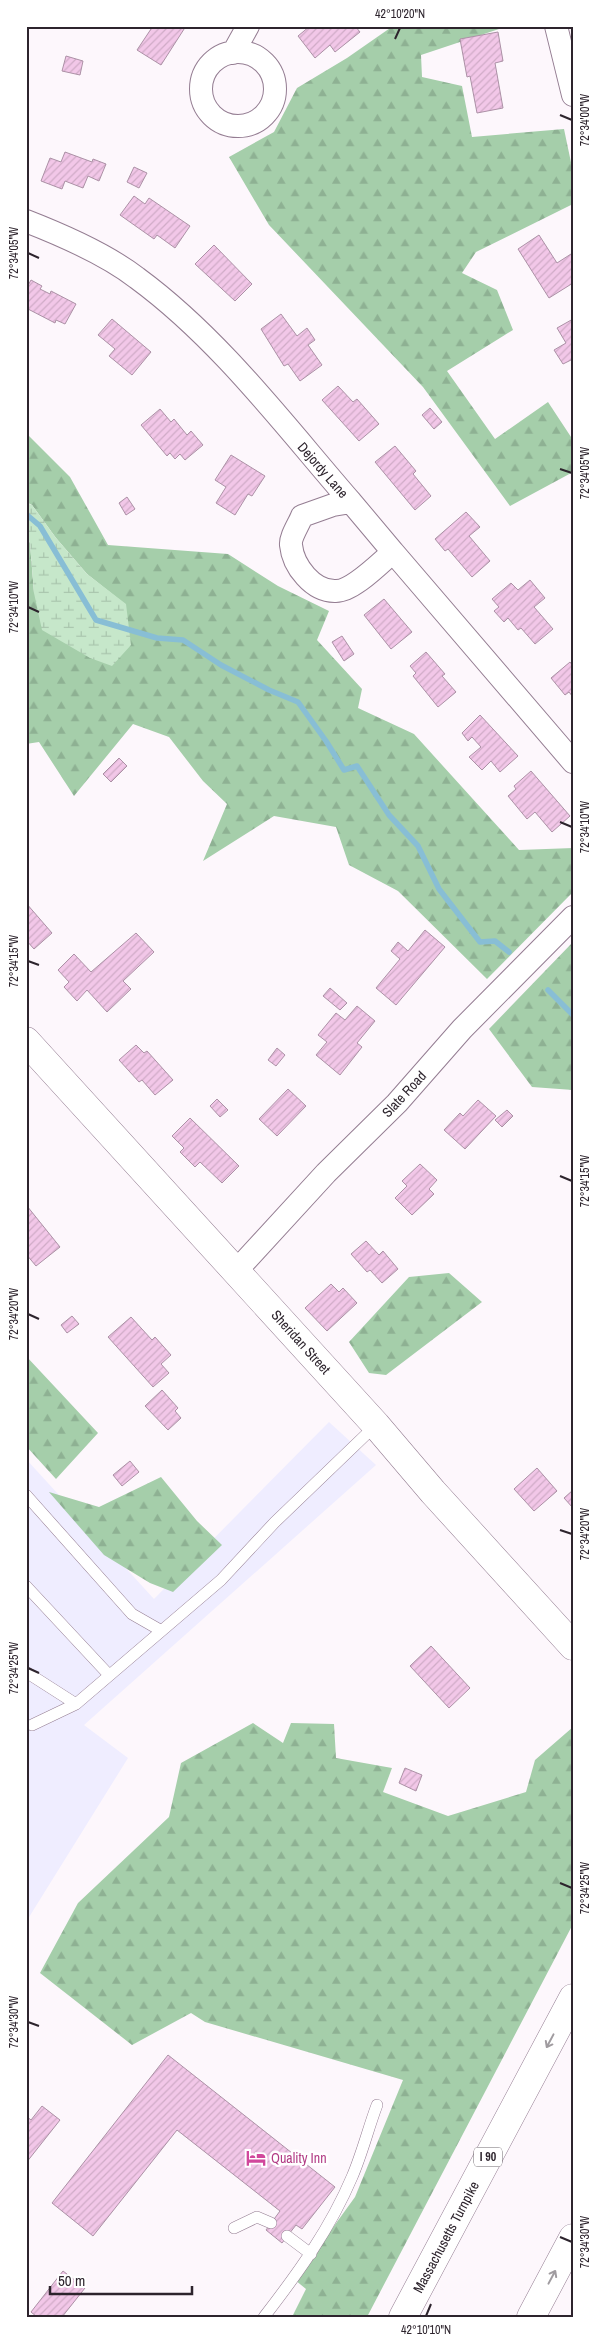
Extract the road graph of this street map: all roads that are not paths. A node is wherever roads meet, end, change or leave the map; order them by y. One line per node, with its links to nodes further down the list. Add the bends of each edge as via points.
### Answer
1 (248, 26): 3 (street)
2 (556, 26): 4 (street)
3 (233, 53)
4 (573, 95)
5 (26, 221): 6 (street, Dejordy Lane, via 53,231 136,277 169,304 223,355)
6 (351, 502): 7 (street); 7 (street, Dejordy Lane, via 302,516 290,543 296,565 315,586 336,591 354,584)
7 (394, 552): 8 (street)
8 (573, 762)
9 (573, 918): 11 (street, Slate Road, via 462,1029 397,1103 326,1172)
10 (26, 1041): 11 (main road, Sheridan Street)
11 (236, 1271): 12 (main road, Sheridan Street)
12 (376, 1425): 15 (lane, via 274,1522 221,1580); 16 (main road, Sheridan Street)
13 (26, 1494): 15 (lane, via 132,1614)
14 (26, 1586): 18 (lane)
15 (160, 1630): 18 (lane)
16 (573, 1646)
17 (26, 1672): 19 (lane)
18 (109, 1675): 19 (lane)
19 (76, 1704): 20 (lane)
20 (32, 1725)
21 (573, 1998): 29 (main road, Massachusetts Turnpike / I 90, one-way to 29)
22 (377, 2105): 27 (lane, via 352,2177)
23 (271, 2223): 24 (lane, via 257,2217)
24 (234, 2228)
25 (287, 2236): 27 (lane)
26 (573, 2238): 30 (main road, one-way to 26)
27 (311, 2254): 28 (lane)
28 (264, 2317)
29 (404, 2317)
30 (531, 2317)

